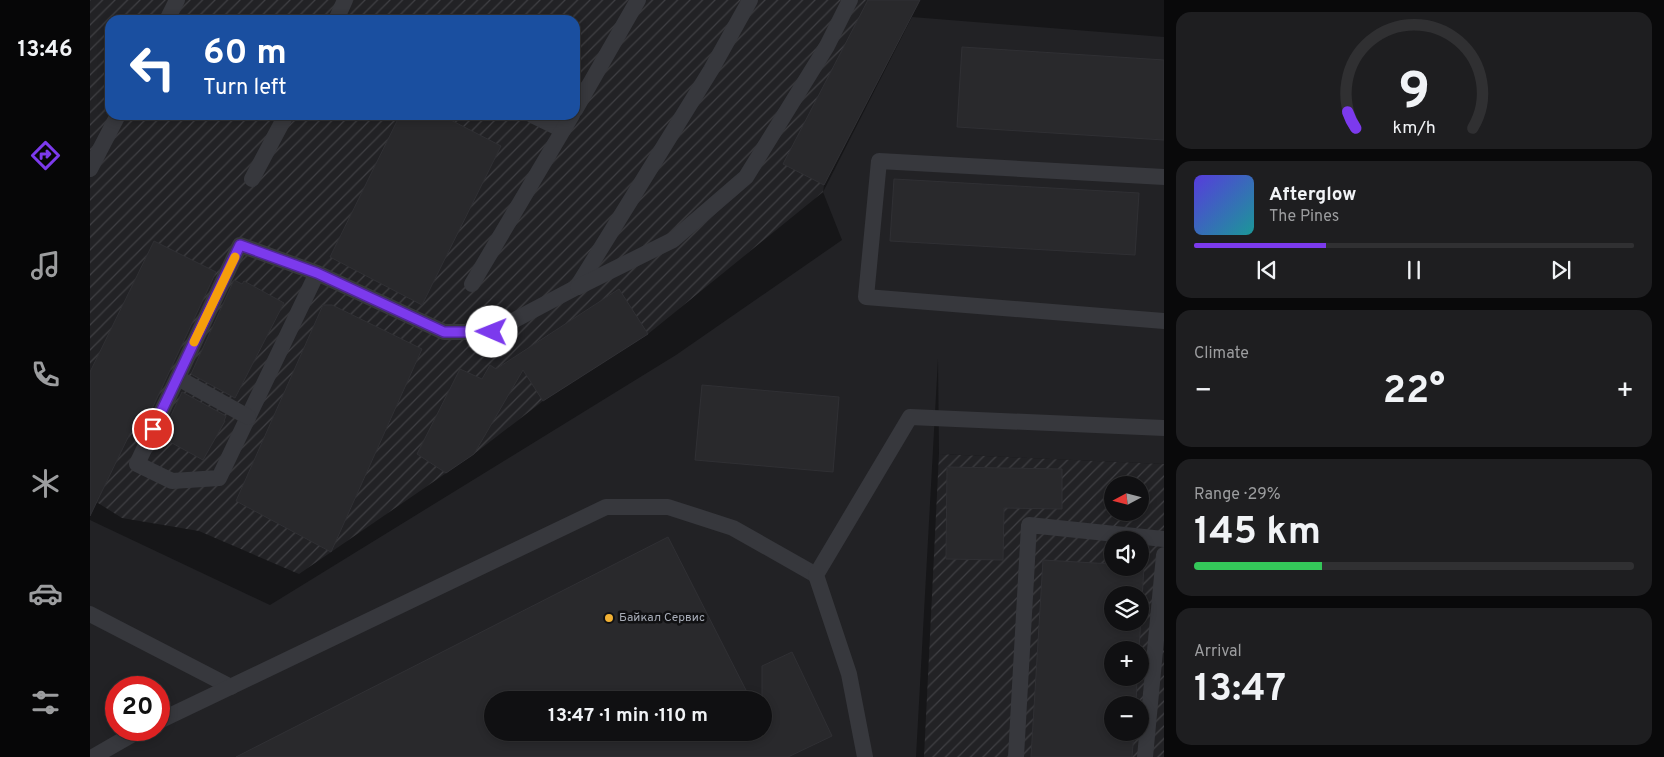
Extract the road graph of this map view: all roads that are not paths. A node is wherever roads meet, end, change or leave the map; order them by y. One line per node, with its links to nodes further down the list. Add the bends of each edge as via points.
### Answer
1 (177, 0): 6 (lane)
2 (345, 0): 7 (lane)
3 (638, 0): 8 (lane)
4 (750, 0): 19 (lane, via 711,70)
5 (850, 0): 19 (lane, via 827,46 746,177 673,240)
6 (170, 15)
7 (339, 15)
8 (580, 101)
9 (115, 120): 14 (lane)
10 (283, 120): 16 (lane)
11 (542, 120): 13 (lane)
12 (569, 120): 13 (lane)
13 (563, 130): 18 (lane)
14 (90, 169)
15 (1164, 177): 20 (lane, via 880,161 866,298)
16 (252, 179)
17 (317, 273): 19 (lane, via 444,332 492,332); 21 (lane, via 240,245); 22 (lane)
18 (472, 284)
19 (577, 287)
20 (1164, 321)
21 (178, 378): 22 (lane); 22 (lane, via 137,464 172,481 219,478)
22 (248, 417)
23 (1164, 428): 26 (lane, via 910,417)
24 (1164, 539): 33 (lane, via 1029,526)
25 (1164, 555): 34 (lane)
26 (816, 574): 28 (lane, via 733,528 687,513 668,507 606,507); 32 (lane, via 849,674)
27 (90, 614): 28 (lane)
28 (232, 686): 29 (lane)
29 (170, 716)
30 (121, 741): 31 (lane)
31 (93, 757)
32 (864, 757)
33 (1016, 757)
34 (1145, 757)

